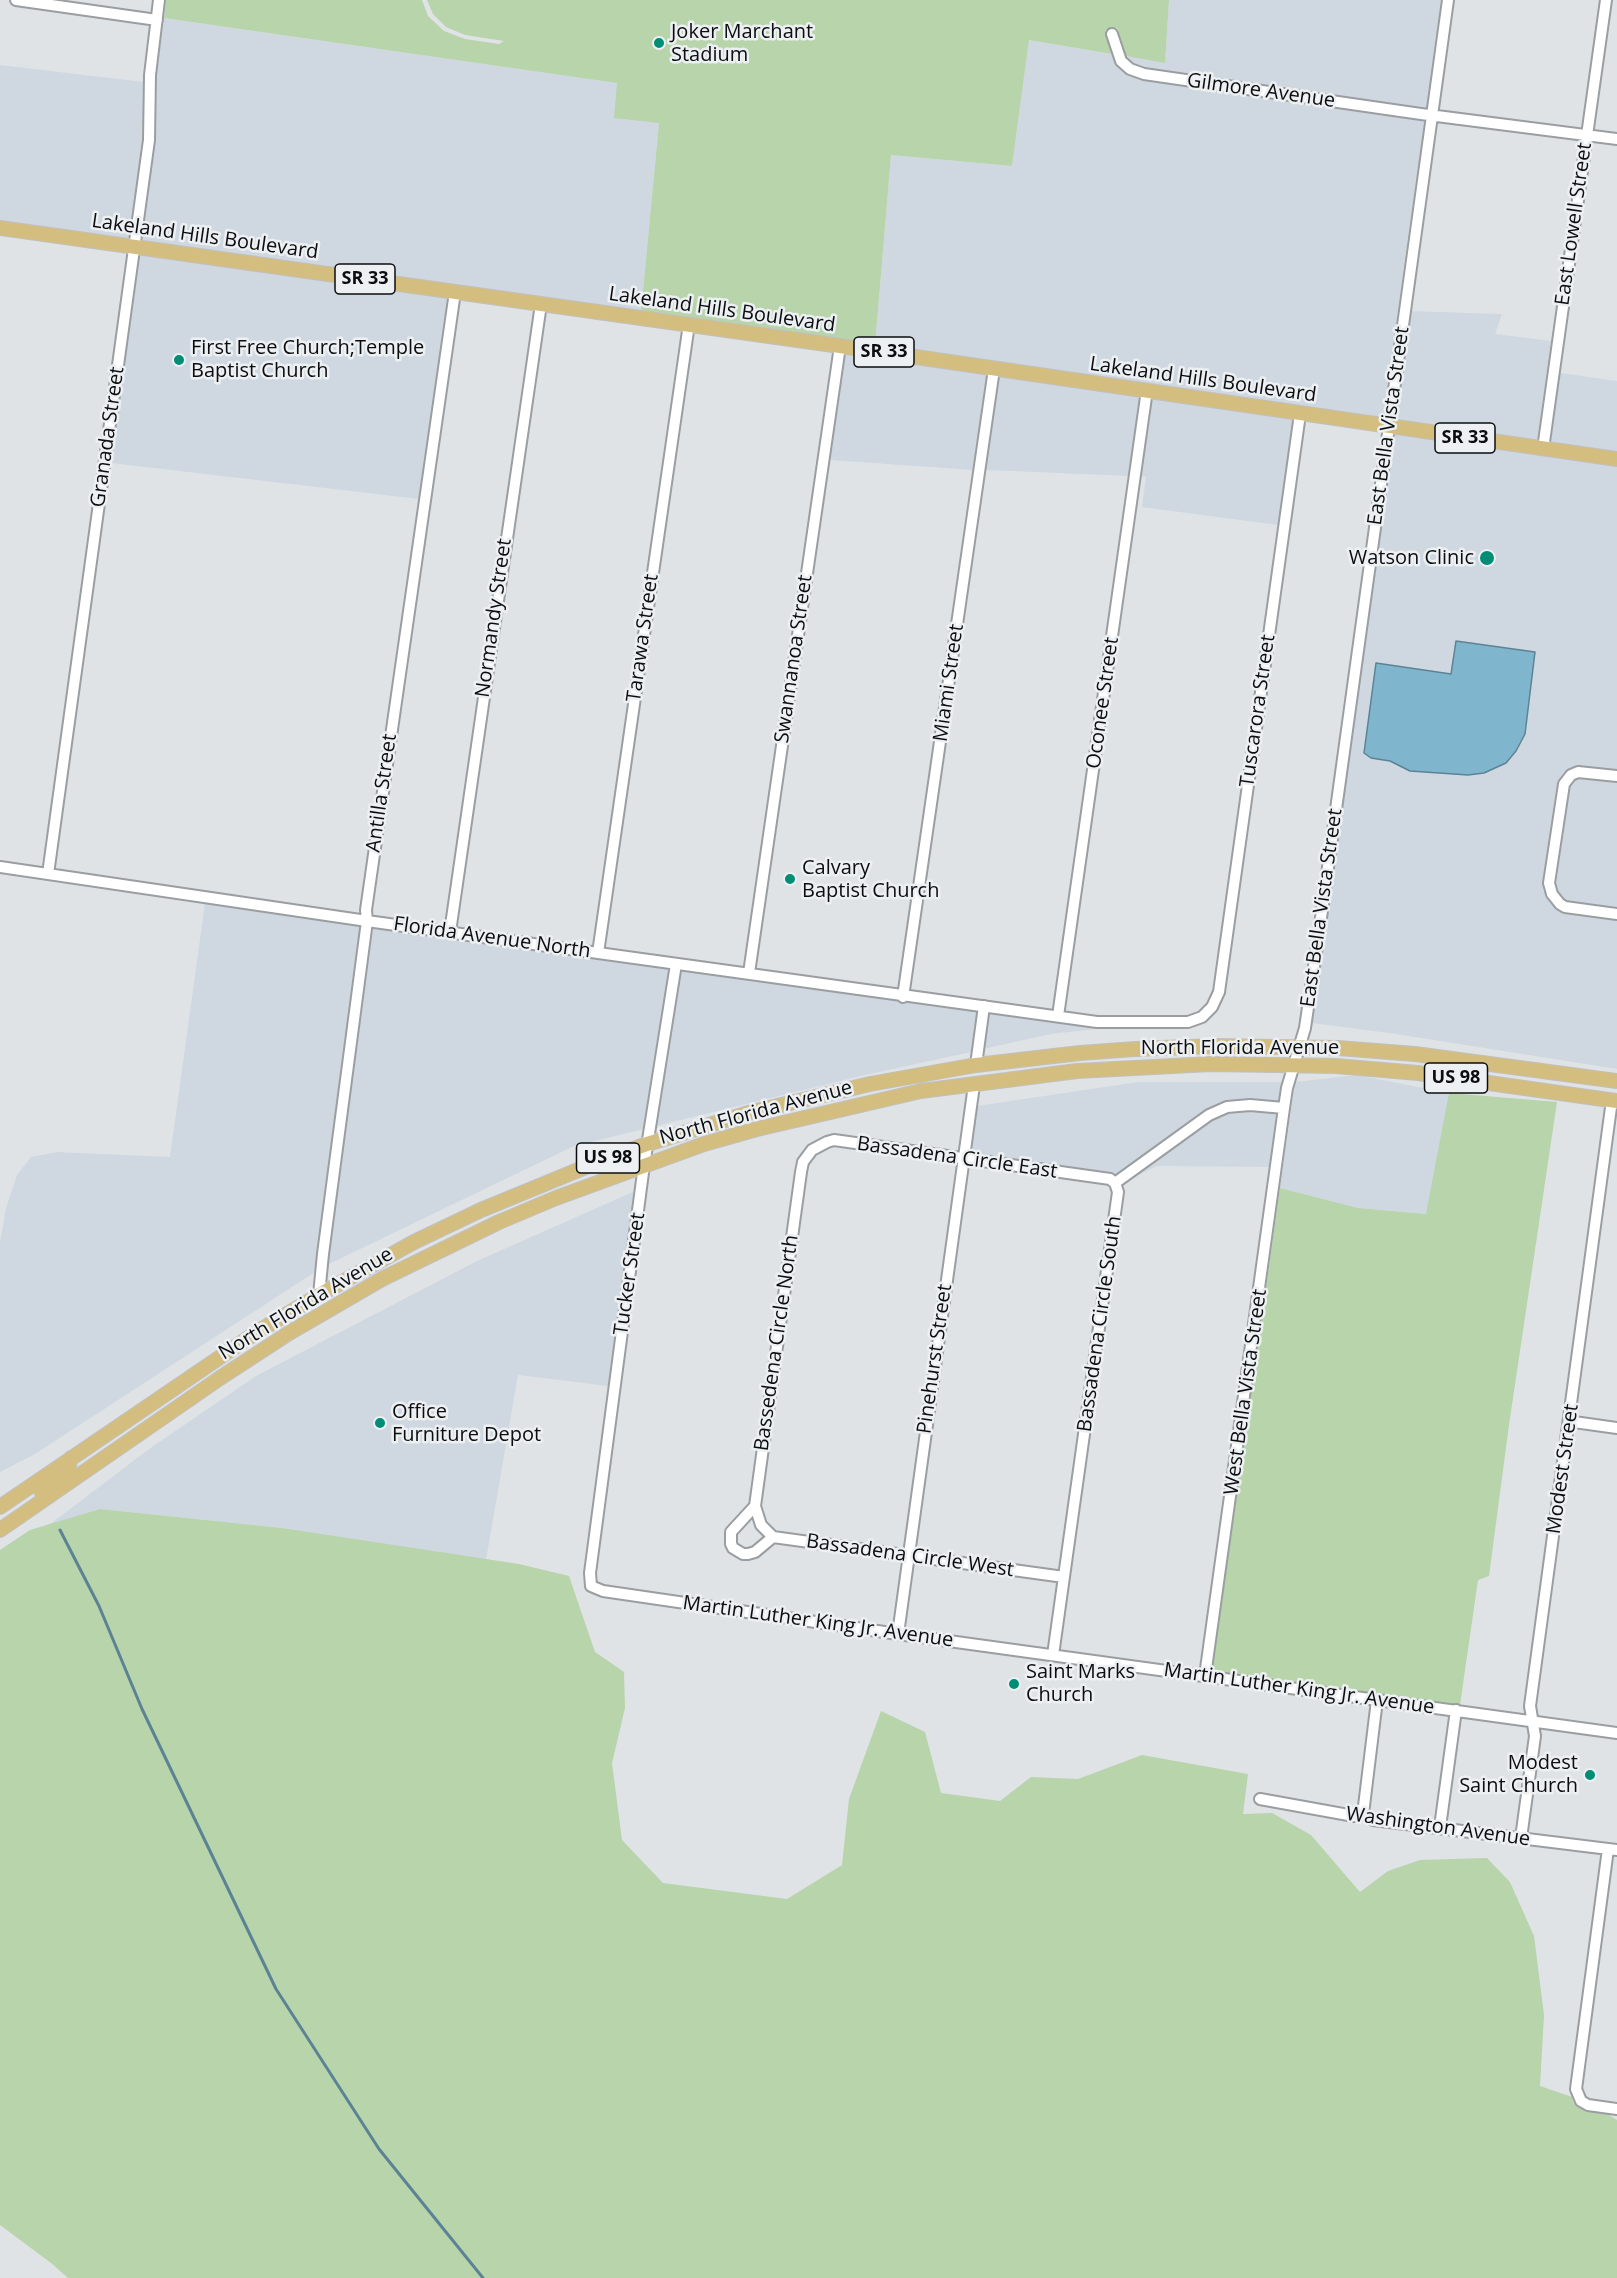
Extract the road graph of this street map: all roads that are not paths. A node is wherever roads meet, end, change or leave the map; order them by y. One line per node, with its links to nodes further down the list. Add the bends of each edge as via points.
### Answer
1 (16, 0): 5 (street)
2 (159, 0): 5 (street, Granada Street)
3 (1448, 0): 7 (street, East Bella Vista Street)
4 (1606, 0): 8 (street, East Lowell Street)
5 (157, 20): 11 (street, Granada Street, via 150,75 149,140)
6 (1113, 34): 7 (street, Gilmore Avenue, via 1121,61 1144,74)
7 (1432, 114): 8 (street, Gilmore Avenue); 19 (street, East Bella Vista Street)
8 (1587, 135): 9 (street, Gilmore Avenue); 20 (street, East Lowell Street)
9 (1617, 139)
10 (0, 228): 11 (main road, Lakeland Hills Boulevard / SR 33)
11 (135, 247): 12 (main road, Lakeland Hills Boulevard / SR 33); 24 (street, Granada Street)
12 (455, 292): 13 (main road, Lakeland Hills Boulevard / SR 33); 26 (street, Antilla Street, via 381,799 366,910)
13 (541, 304): 14 (main road, Lakeland Hills Boulevard / SR 33); 27 (street, Normandy Street)
14 (689, 324): 15 (main road, Lakeland Hills Boulevard / SR 33); 28 (street, Tarawa Street)
15 (840, 346): 16 (main road, Lakeland Hills Boulevard / SR 33); 30 (street, Swannanoa Street)
16 (994, 369): 17 (main road, Lakeland Hills Boulevard / SR 33); 31 (street, Miami Street)
17 (1147, 390): 18 (main road, Lakeland Hills Boulevard / SR 33); 33 (street, Oconee Street)
18 (1300, 414): 19 (main road, Lakeland Hills Boulevard / SR 33); 33 (street, Tuscarora Street, via 1219,992 1202,1017 1188,1022 1111,1023)
19 (1390, 427): 20 (main road, Lakeland Hills Boulevard / SR 33); 34 (street, East Bella Vista Street, via 1305,1028)
20 (1543, 448): 21 (main road, Lakeland Hills Boulevard / SR 33)
21 (1617, 459)
22 (1617, 776): 25 (street, via 1590,772 1571,775 1562,791 1549,883 1554,897 1565,907)
23 (0, 867): 24 (street, Florida Avenue North)
24 (48, 874): 26 (street, Florida Avenue North)
25 (1617, 914)
26 (368, 921): 27 (street, Florida Avenue North); 47 (street, Antilla Street)
27 (450, 932): 28 (street, Florida Avenue North)
28 (598, 952): 29 (street, Florida Avenue North)
29 (676, 964): 30 (street, Florida Avenue North); 41 (street, Tucker Street)
30 (749, 973): 31 (street, Florida Avenue North)
31 (903, 997): 32 (street, Florida Avenue North)
32 (984, 1006): 33 (street); 35 (street)
33 (1058, 1016)
34 (1299, 1046): 35 (main road, North Florida Avenue / US 98, via 1135,1049); 36 (street, East Bella Vista Street); 37 (main road, North Florida Avenue / US 98, via 1415,1054)
35 (975, 1065): 41 (main road, North Florida Avenue / US 98, via 812,1097)
36 (1294, 1065): 38 (main road, North Florida Avenue / US 98, via 1121,1068); 39 (main road, North Florida Avenue / US 98, via 1418,1073); 40 (street, West Bella Vista Street)
37 (1617, 1081)
38 (974, 1084): 42 (street, Pinehurst Street); 44 (main road, North Florida Avenue / US 98, via 813,1114)
39 (1615, 1098): 50 (street, Modest Street)
40 (1284, 1108): 45 (street, via 1227,1107 1209,1115); 64 (street, West Bella Vista Street)
41 (647, 1144): 44 (street, Tucker Street); 46 (main road, North Florida Avenue / US 98, via 481,1210)
42 (963, 1159): 43 (street, Bassadena Circle East, via 834,1140 817,1146); 45 (street, Bassadena Circle East, via 1110,1179); 59 (street, Pinehurst Street)
43 (804, 1161): 54 (street, Bassedena Circle North)
44 (644, 1165): 48 (main road, North Florida Avenue / US 98, via 556,1198 433,1254 330,1309); 61 (street, Tucker Street)
45 (1116, 1183): 60 (street, Bassadena Circle South, via 1119,1192)
46 (385, 1259): 47 (main road, North Florida Avenue / US 98); 48 (main road, via 380,1270 270,1336)
47 (319, 1295): 49 (main road, North Florida Avenue / US 98)
48 (252, 1357): 53 (main road, North Florida Avenue / US 98)
49 (207, 1365): 52 (main road, North Florida Avenue / US 98); 53 (main road, via 195,1382 108,1444 99,1453)
50 (1569, 1427): 51 (street, via 1574,1422); 67 (street, Modest Street, via 1530,1706)
51 (1617, 1428)
52 (71, 1458): 55 (main road, North Florida Avenue / US 98); 56 (main road, via 67,1472)
53 (98, 1462): 57 (main road, North Florida Avenue / US 98)
54 (754, 1506): 58 (street, Bassedena Circle North, via 761,1525); 58 (street, via 731,1532 733,1548 748,1554)
55 (0, 1507)
56 (0, 1520)
57 (0, 1530)
58 (773, 1537): 59 (street, Bassadena Circle West)
59 (908, 1556): 60 (street, Bassadena Circle West); 62 (street, Pinehurst Street)
60 (1064, 1577): 63 (street, Bassadena Circle South)
61 (591, 1586): 62 (street, Martin Luther King Jr. Avenue, via 603,1591)
62 (898, 1634): 63 (street, Martin Luther King Jr. Avenue)
63 (1053, 1655): 64 (street, Martin Luther King Jr. Avenue)
64 (1205, 1676): 65 (street, Martin Luther King Jr. Avenue)
65 (1377, 1700): 66 (street, Martin Luther King Jr. Avenue); 70 (street)
66 (1456, 1710): 67 (street, Martin Luther King Jr. Avenue); 71 (street)
67 (1533, 1721): 68 (street, Martin Luther King Jr. Avenue); 72 (street, Modest Street, via 1535,1736)
68 (1617, 1732)
69 (1260, 1799): 70 (street, Washington Avenue)
70 (1363, 1815): 71 (street, Washington Avenue, via 1373,1820)
71 (1440, 1827): 72 (street, Washington Avenue)
72 (1521, 1838): 73 (street, Washington Avenue)
73 (1612, 1850): 74 (street, via 1576,2089 1581,2101 1588,2105)
74 (1617, 2109)

